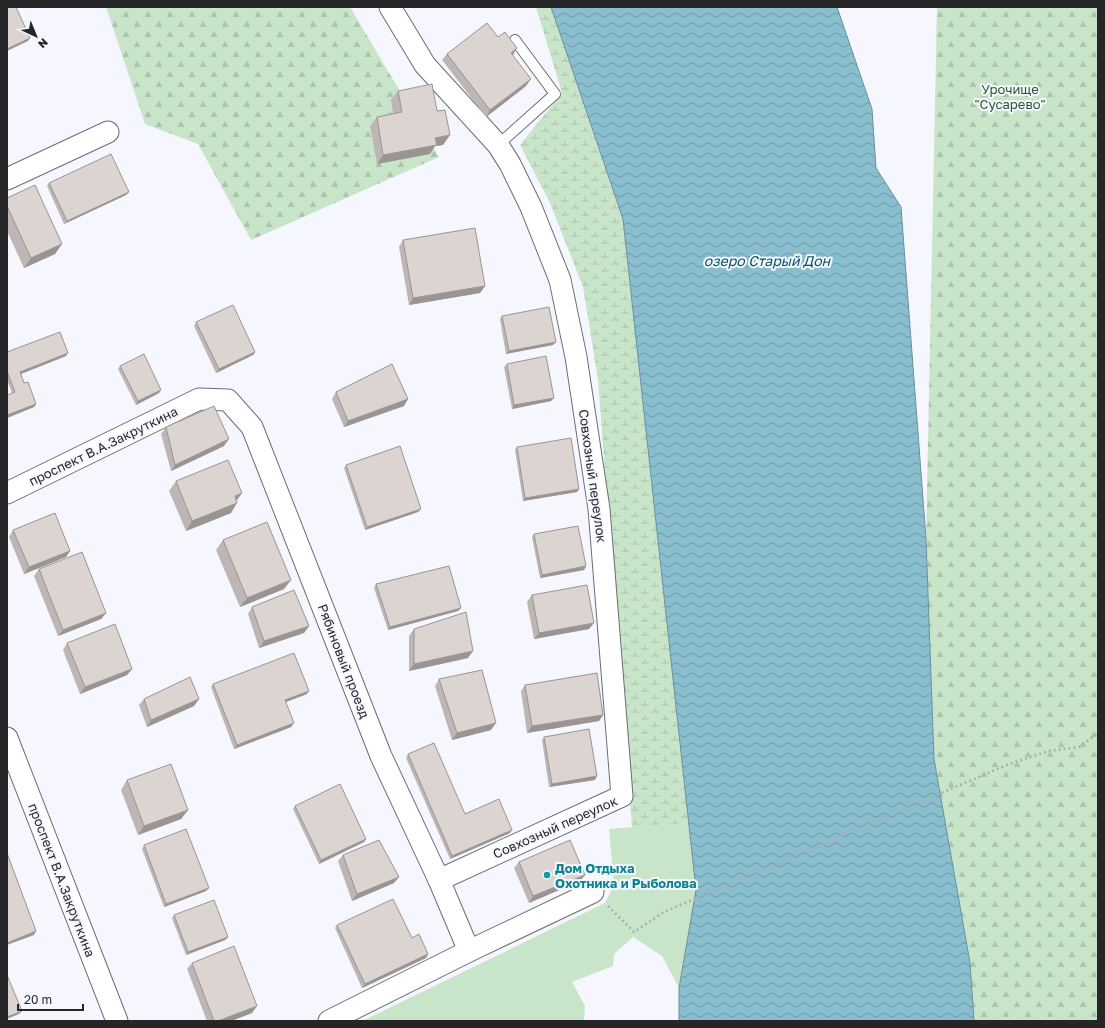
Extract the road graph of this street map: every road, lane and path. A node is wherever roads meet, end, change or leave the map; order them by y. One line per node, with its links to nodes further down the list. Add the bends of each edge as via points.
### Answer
1 (390, 7): 4 (street, Совхозный переулок, via 425,65)
2 (515, 40): 4 (lane, via 555,94)
3 (108, 132): 5 (street)
4 (498, 145): 10 (street, Совхозный переулок, via 531,207 560,280 576,357 599,509 622,796)
5 (7, 179)
6 (199, 399): 7 (street, проспект В.А.Закруткина); 10 (street, Рябиновый проезд, via 228,400 252,427 381,756)
7 (7, 493)
8 (1098, 733): 11 (path, via 1079,747 1049,751 1009,764 664,912 634,932)
9 (7, 738): 13 (street, проспект В.А.Закруткина)
10 (439, 880): 12 (street, Рябиновый проезд)
11 (593, 892): 12 (street)
12 (469, 950): 14 (street)
13 (117, 1021)
14 (329, 1021)

